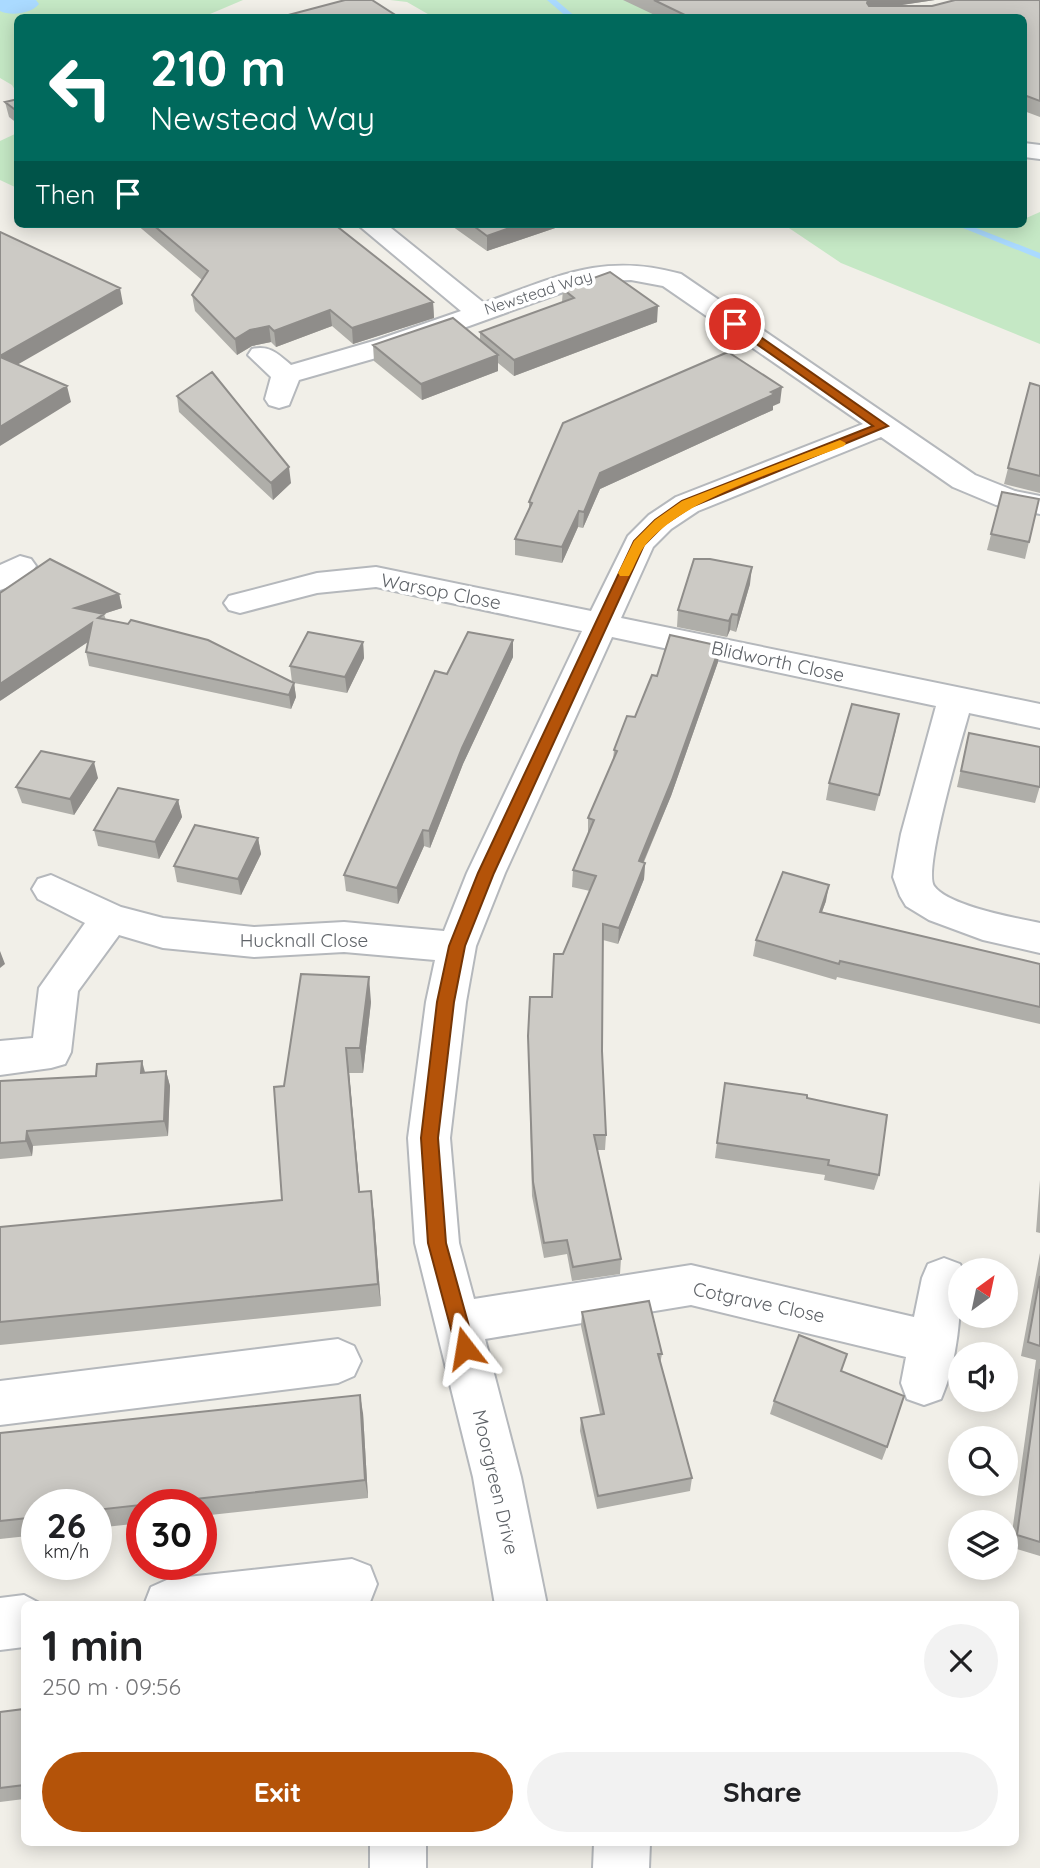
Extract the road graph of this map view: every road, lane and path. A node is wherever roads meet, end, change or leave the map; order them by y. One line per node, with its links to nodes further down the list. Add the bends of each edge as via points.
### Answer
1 (375, 228): 2 (street)
2 (478, 312): 3 (street, Newstead Way, via 283,387); 4 (street, Newstead Way, via 590,274 657,275 672,280)
3 (262, 355)
4 (882, 426): 6 (street, Newstead Way); 9 (street, Moorgreen Drive, via 687,504 669,516 639,543)
5 (982, 455): 6 (street)
6 (950, 471): 7 (street, Newstead Way, via 1007,499)
7 (1040, 505)
8 (240, 603): 9 (street, Warsop Close, via 317,583 376,577)
9 (601, 623): 10 (street, Blidworth Close); 14 (street, Moorgreen Drive)
10 (955, 699): 11 (street, Blidworth Close); 15 (street, via 912,877 919,895 942,910 984,925)
11 (1040, 716)
12 (51, 889): 13 (street, Hucknall Close)
13 (110, 918): 14 (street, Hucknall Close, via 163,933 254,942 344,937); 16 (street, via 59,988 51,1052)
14 (457, 946): 18 (street, Moorgreen Drive, via 429,1138 437,1243)
15 (1039, 956)
16 (0, 1058)
17 (944, 1279): 18 (street, Cotgrave Close, via 928,1363 691,1285)
18 (459, 1322): 23 (street, Moorgreen Drive)
19 (338, 1362): 20 (street)
20 (0, 1403)
21 (352, 1584): 22 (street)
22 (204, 1601)
23 (520, 1601)
24 (21, 1621): 25 (street)
25 (0, 1623)
26 (398, 1846): 28 (street)
27 (622, 1846): 29 (street)
28 (398, 1868)
29 (621, 1868)

